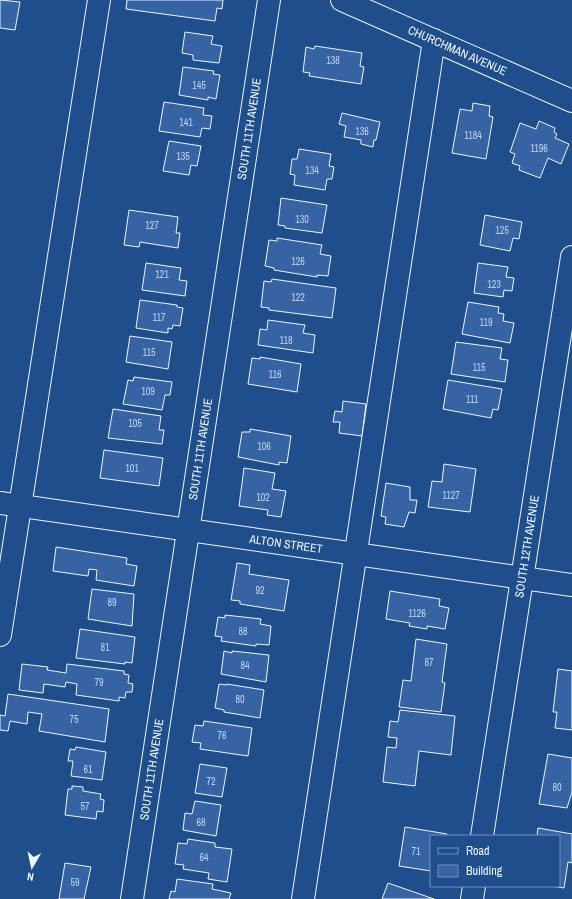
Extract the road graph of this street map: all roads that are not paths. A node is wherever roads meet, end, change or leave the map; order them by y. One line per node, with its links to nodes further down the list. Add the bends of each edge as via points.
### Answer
1 (99, 0): 7 (street)
2 (269, 0): 8 (street, SOUTH 11TH AVENUE)
3 (342, 0): 4 (street, CHURCHMAN AVENUE)
4 (434, 40): 5 (street, CHURCHMAN AVENUE); 9 (street)
5 (572, 101)
6 (572, 257): 10 (street, SOUTH 12TH AVENUE)
7 (10, 504): 8 (street, ALTON STREET); 12 (street)
8 (188, 530): 9 (street, ALTON STREET); 15 (street, SOUTH 11TH AVENUE)
9 (356, 554): 10 (street, ALTON STREET); 16 (street)
10 (522, 578): 11 (street, ALTON STREET); 13 (street, SOUTH 12TH AVENUE)
11 (572, 585)
12 (0, 635)
13 (482, 835)
14 (474, 887): 17 (street)
15 (132, 899)
16 (303, 899)
17 (472, 899)

